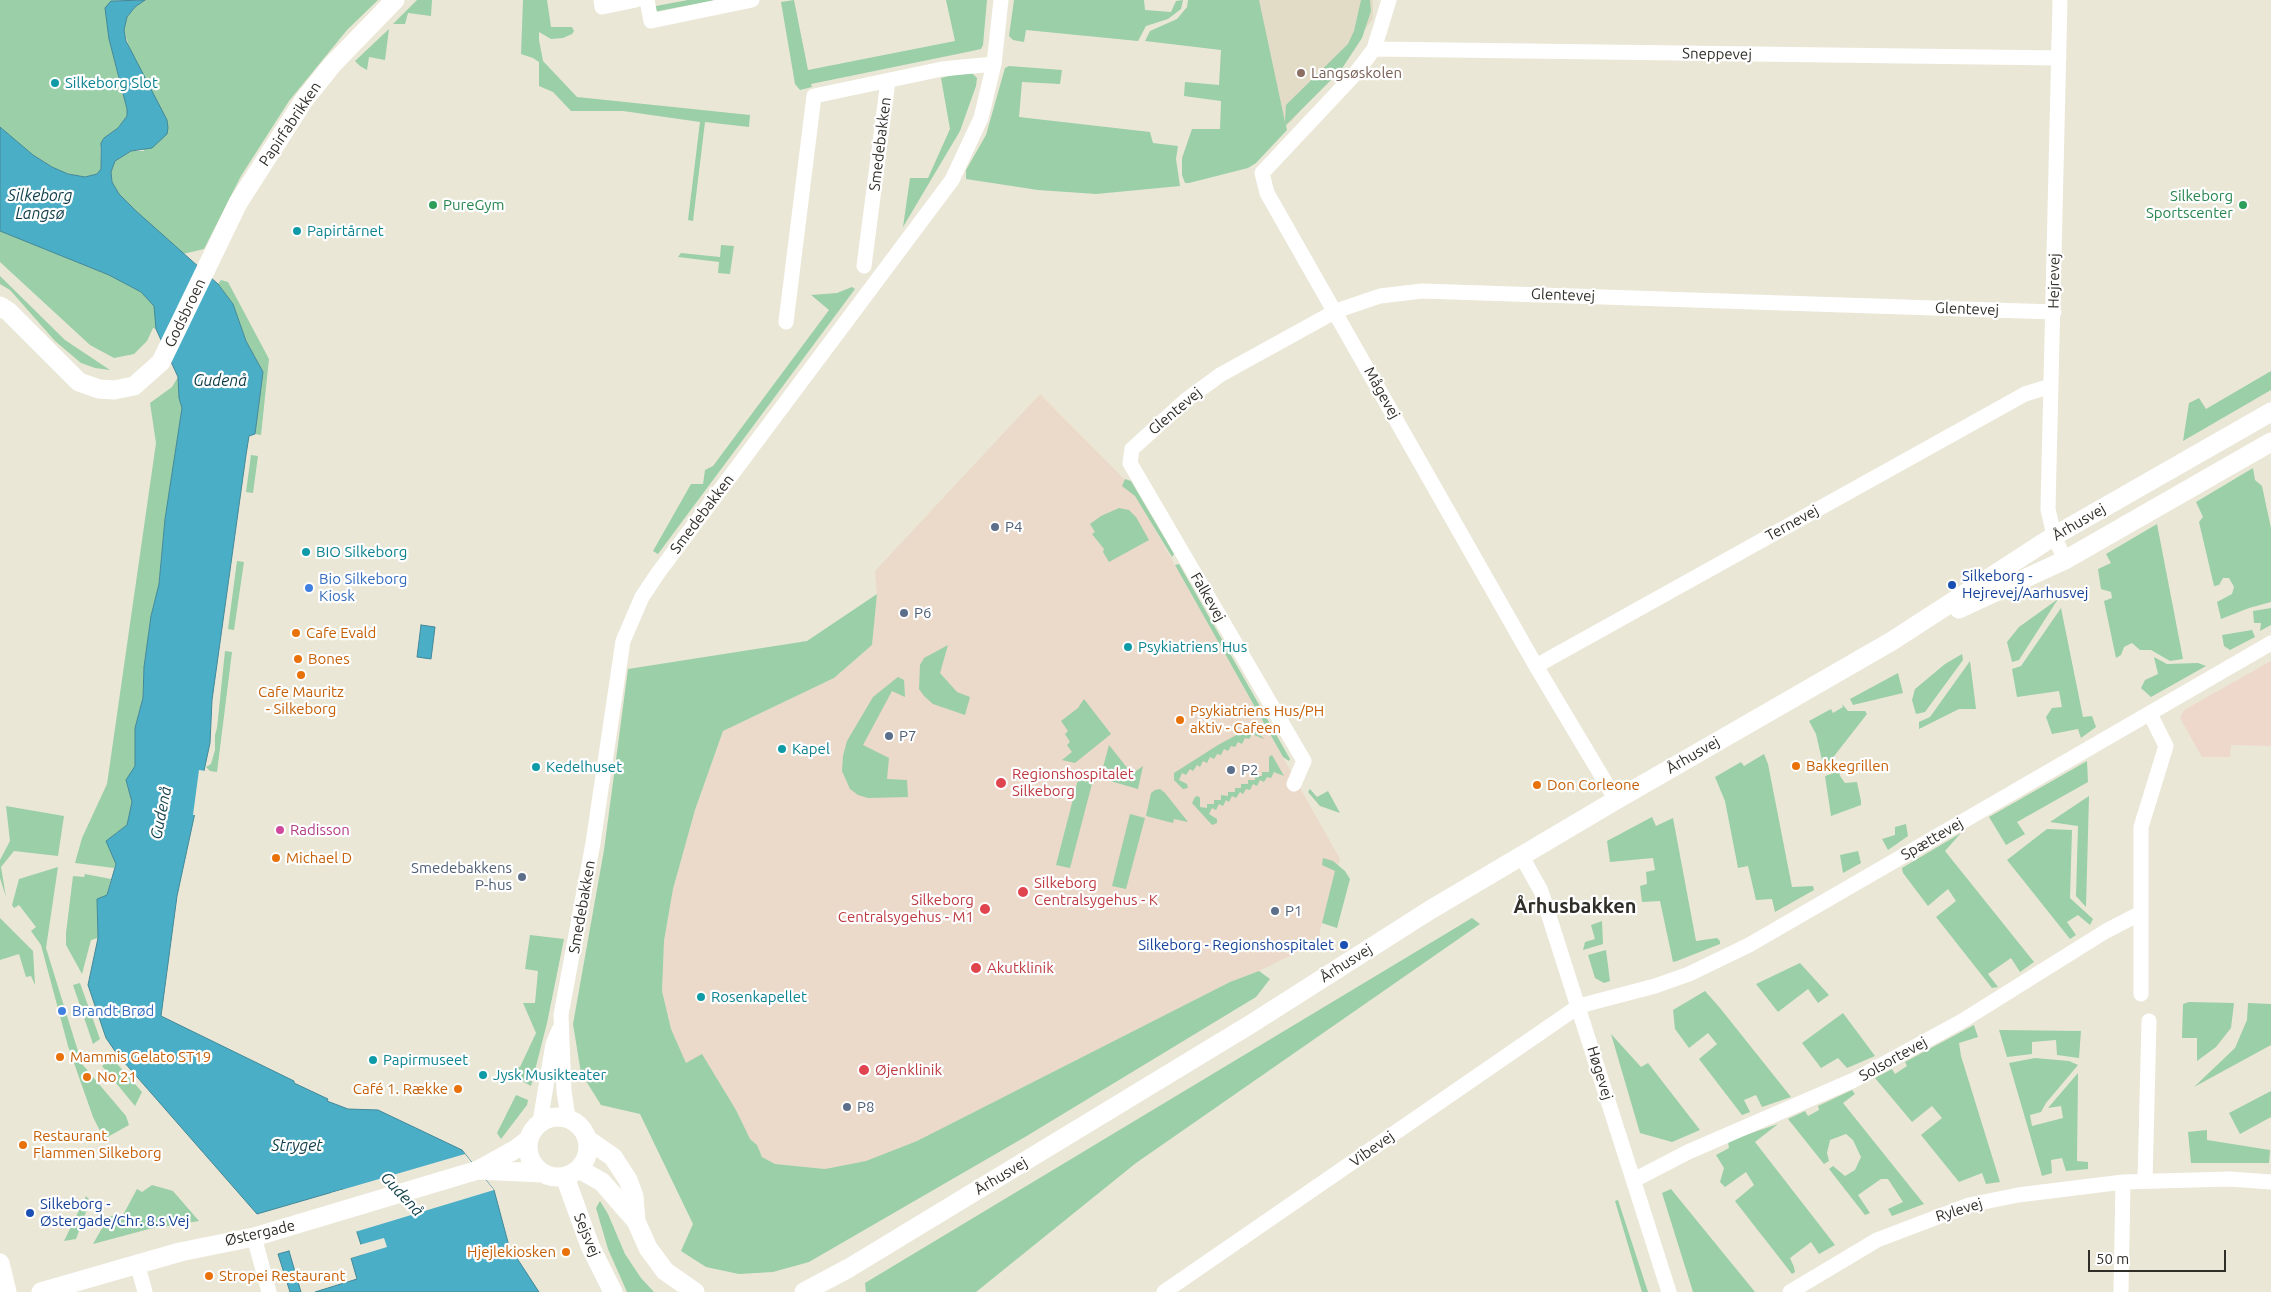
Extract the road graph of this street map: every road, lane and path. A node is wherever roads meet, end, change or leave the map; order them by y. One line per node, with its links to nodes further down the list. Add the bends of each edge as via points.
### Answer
1 (395, 0): 13 (street, Papirfabrikken, via 332,65 304,100 238,203)
2 (601, 0): 3 (street, via 602,7)
3 (636, 0)
4 (647, 0): 5 (street, via 651,21)
5 (752, 0)
6 (1001, 0): 11 (street, Smedebakken)
7 (1389, 0): 9 (street, Mågevej)
8 (2060, 0): 10 (street, Hejrevej)
9 (1374, 49): 10 (street, Sneppevej); 16 (street, Mågevej, via 1355,74 1262,173 1267,193)
10 (2059, 58): 17 (street, Hejrevej)
11 (994, 64): 12 (street, Smedebakken, via 942,69); 36 (street, Smedebakken, via 981,118 952,180 658,573 632,619 623,641 593,843)
12 (888, 80): 14 (street, Smedebakken); 18 (street, Smedebakken, via 814,96)
13 (209, 264): 15 (street, Godsbroen, via 161,362 134,386 99,389 79,382 10,312)
14 (864, 266)
15 (0, 306)
16 (1336, 311): 17 (street, Glentevej, via 1380,296 1422,291); 22 (street, Glentevej, via 1255,354 1186,400 1132,449); 27 (street, Mågevej)
17 (2054, 312): 19 (street, Hejrevej)
18 (786, 322)
19 (2051, 386): 23 (street, Hejrevej, via 2048,509); 27 (street, Ternevej, via 2025,394)
20 (2271, 412): 23 (street, Århusvej)
21 (2271, 442): 24 (street, Århusvej)
22 (1130, 463): 29 (street, Falkevej, via 1304,761)
23 (2054, 536): 24 (street, Hejrevej); 25 (street, Århusvej)
24 (2065, 560): 25 (street, Århusvej)
25 (1892, 641): 30 (street, Århusvej)
26 (2271, 644): 28 (street, Spættevej)
27 (1536, 666): 30 (street, Mågevej)
28 (2150, 714): 32 (street, via 2166,746 2141,827); 34 (street, Spættevej, via 1750,945 1655,986)
29 (1294, 784)
30 (1616, 800): 31 (street, Århusvej)
31 (1522, 857): 34 (street, Høgevej, via 1541,891); 58 (street, Århusvej)
32 (2139, 914): 33 (street); 44 (street, Solsortevej, via 2106,931 1962,1021 1854,1080 1688,1152)
33 (2141, 994)
34 (1579, 1006): 44 (street, Høgevej); 59 (street, Vibevej)
35 (2149, 1021): 45 (street)
36 (560, 1026): 37 (street, Smedebakken); 38 (street, Smedebakken, via 552,1044)
37 (568, 1118): 38 (street, via 554,1117); 40 (street, via 579,1124)
38 (540, 1122): 39 (street)
39 (529, 1138): 41 (street, Østergade); 42 (street, via 528,1154)
40 (588, 1139): 43 (street, via 588,1155); 48 (street, via 613,1157 628,1180 634,1196)
41 (478, 1170): 42 (street, Østergade); 49 (street, Østergade)
42 (543, 1173): 43 (street, via 550,1176)
43 (572, 1173): 48 (street, via 602,1182); 56 (street, Sejsvej, via 590,1246)
44 (1634, 1180): 60 (street, Høgevej)
45 (2145, 1181): 46 (street, Rylevej); 47 (street, Rylevej, via 2230,1179)
46 (2123, 1182): 61 (street, Rylevej, via 2018,1195 1969,1205 1877,1240); 62 (street)
47 (2271, 1182)
48 (636, 1222): 57 (street, via 656,1260 676,1280)
49 (254, 1237): 51 (street, Østergade, via 213,1243); 55 (street)
50 (0, 1263): 52 (street)
51 (137, 1264): 53 (street, Østergade); 54 (street)
52 (7, 1292)
53 (41, 1292)
54 (145, 1292)
55 (269, 1292)
56 (613, 1292)
57 (695, 1292)
58 (804, 1292)
59 (1164, 1292)
60 (1669, 1292)
61 (1790, 1292)
62 (2121, 1292)

